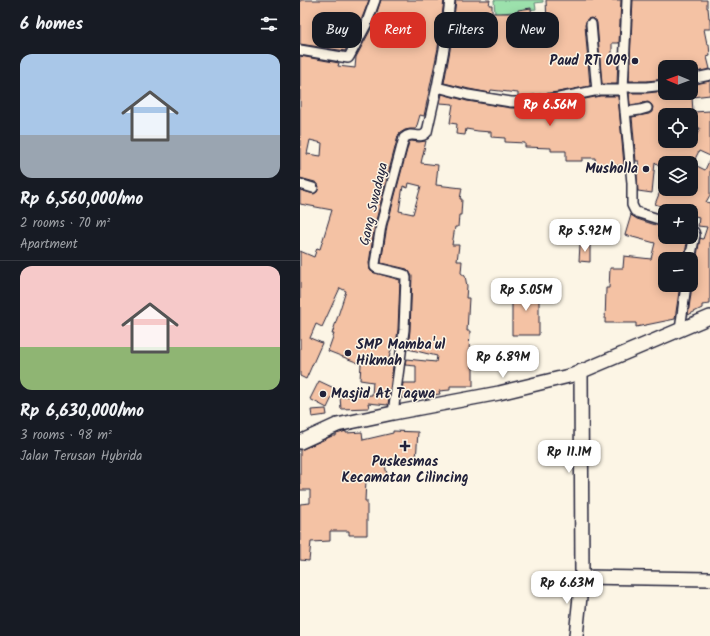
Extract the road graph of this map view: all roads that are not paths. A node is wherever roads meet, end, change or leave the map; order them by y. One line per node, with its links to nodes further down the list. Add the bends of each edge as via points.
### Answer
1 (374, 0): 5 (street, via 366,25 349,58)
2 (450, 0): 9 (street, Gang Swadaya)
3 (627, 0): 10 (street)
4 (591, 24): 11 (street)
5 (300, 50)
6 (710, 75): 7 (street)
7 (698, 78)
8 (658, 86): 10 (street)
9 (437, 87): 11 (street, via 512,102 552,99); 21 (street, Gang Swadaya, via 427,132 422,136 411,134 404,138 381,225 374,264 377,268 405,275 406,278 404,330)
10 (623, 88): 11 (street); 13 (street)
11 (597, 91)
12 (647, 108): 13 (street)
13 (625, 112): 16 (street, via 632,205 639,213)
14 (300, 184): 15 (street)
15 (313, 188)
16 (658, 219)
17 (685, 292): 19 (street)
18 (710, 317): 19 (street)
19 (680, 330): 20 (street)
20 (581, 371): 21 (street, via 499,393); 23 (street)
21 (393, 413): 22 (street, via 337,424)
22 (300, 442)
23 (582, 577): 24 (street); 25 (street)
24 (710, 579)
25 (576, 636)

